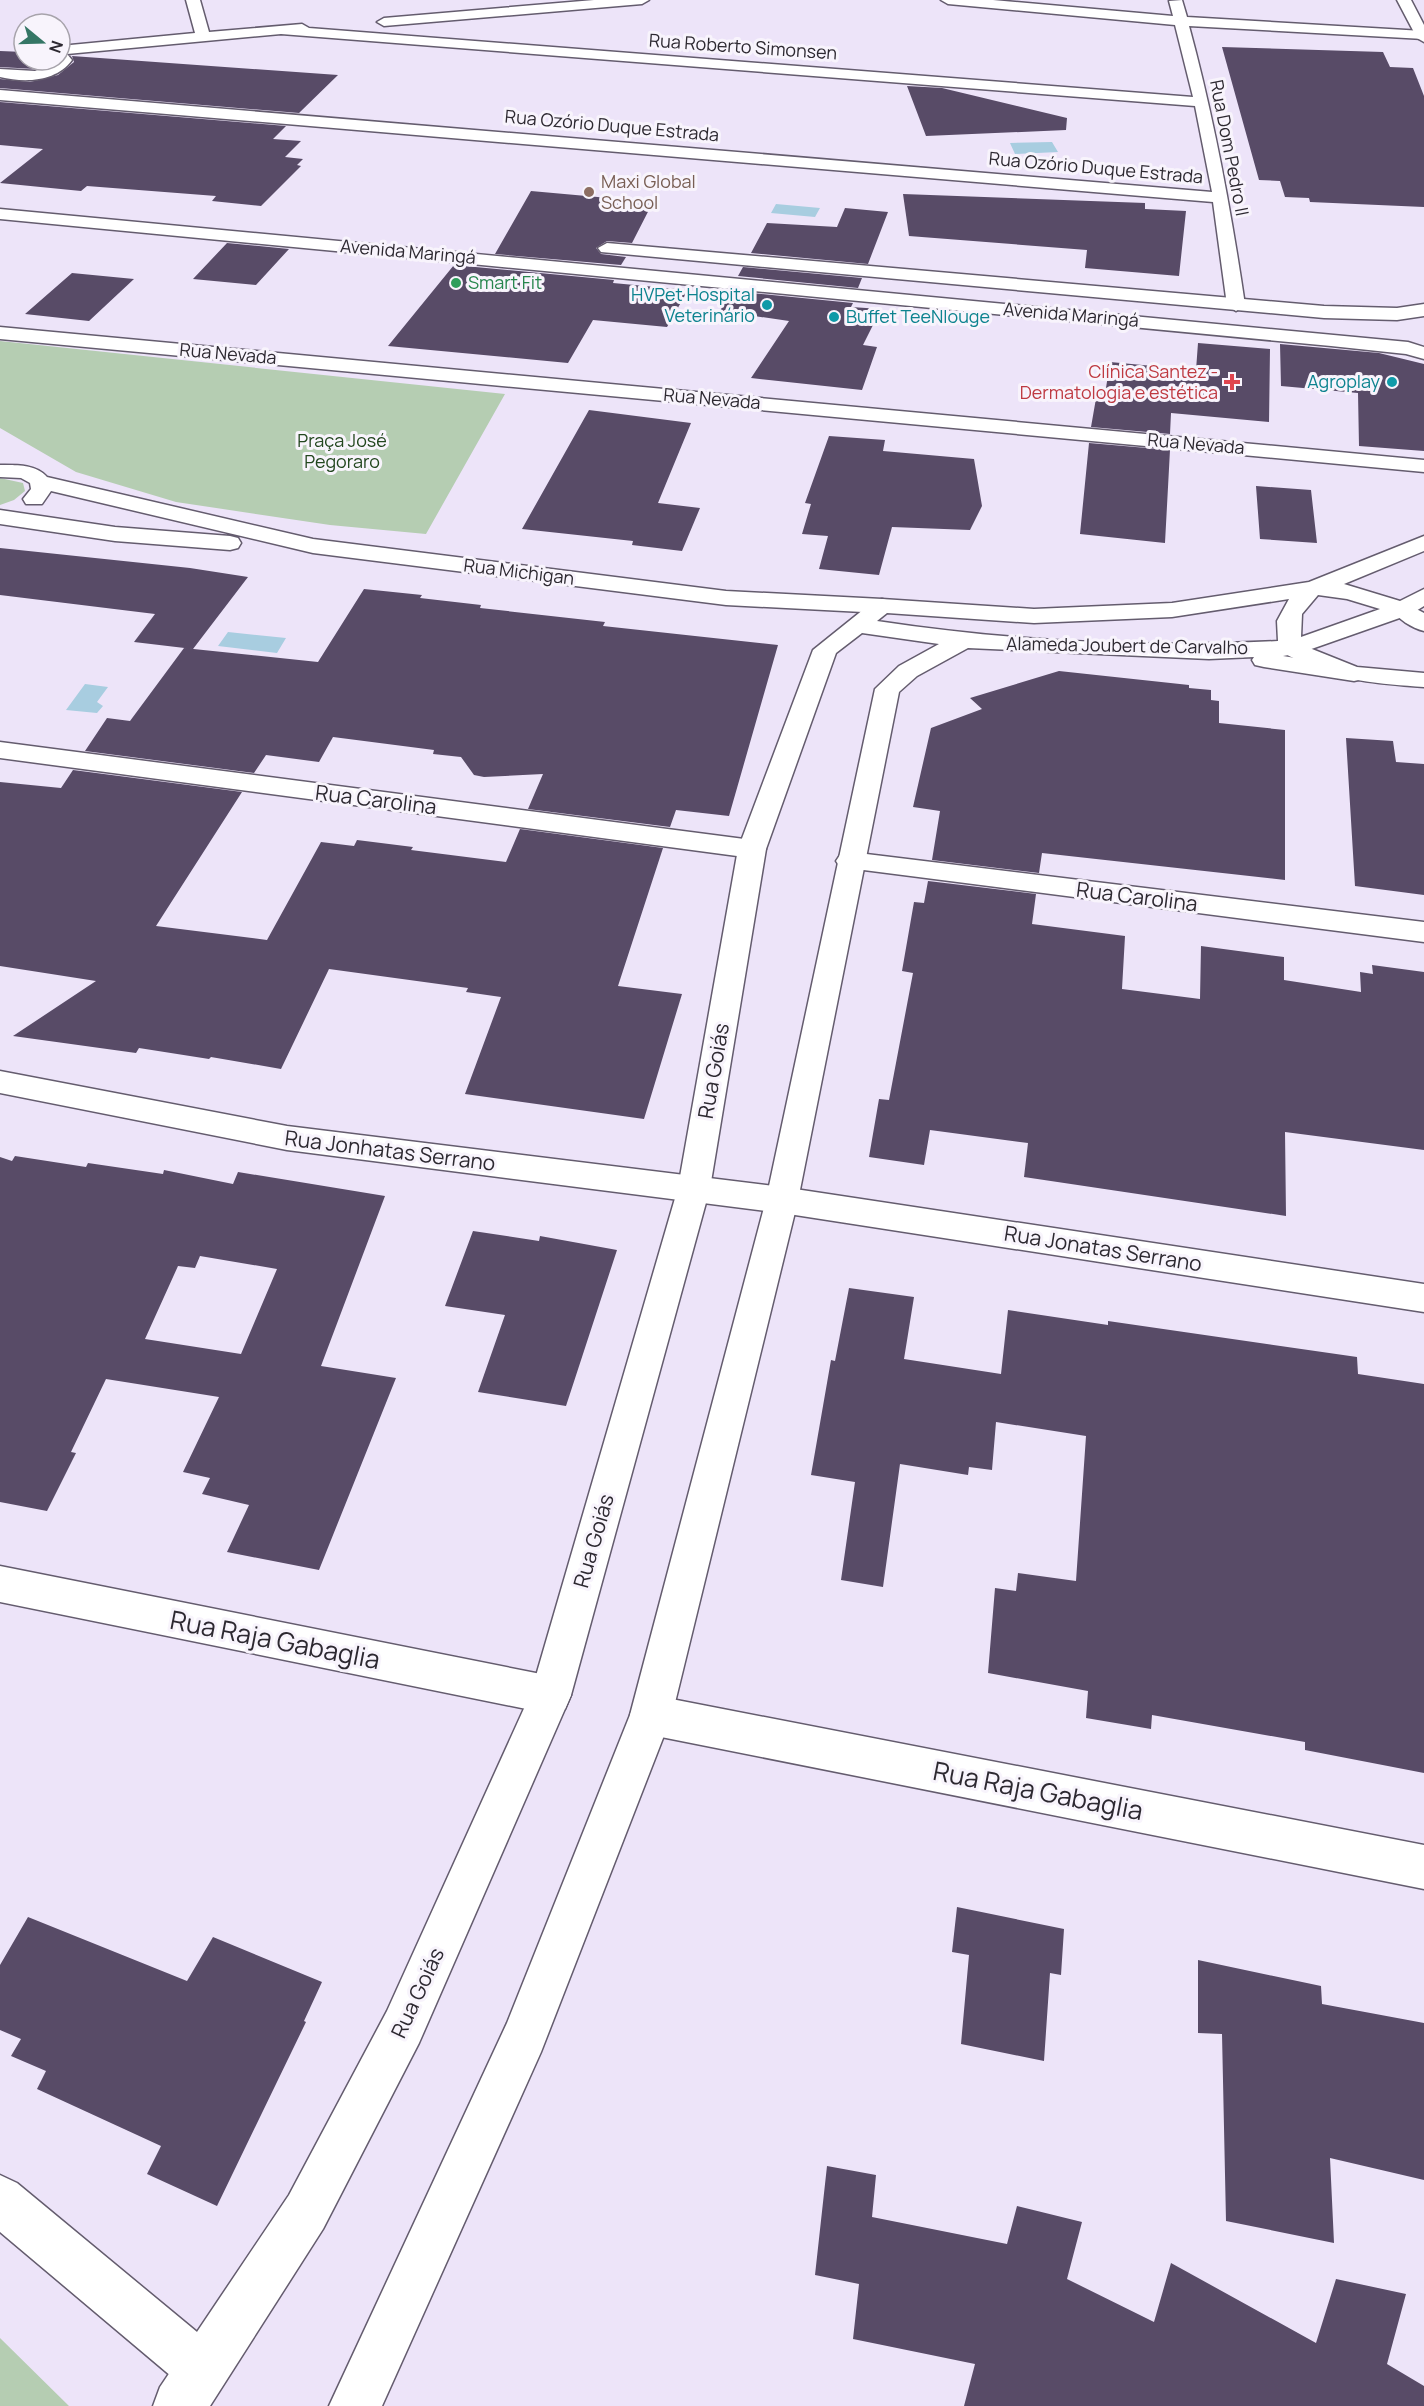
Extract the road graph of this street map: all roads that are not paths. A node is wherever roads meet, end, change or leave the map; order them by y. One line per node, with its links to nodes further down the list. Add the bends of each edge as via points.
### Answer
1 (194, 0): 10 (street)
2 (642, 0): 6 (street)
3 (948, 0): 7 (street)
4 (1176, 0): 7 (street, Rua Dom Pedro II)
5 (1413, 9): 9 (street)
6 (434, 19): 8 (street); 11 (street, via 433,35)
7 (1181, 21): 9 (street); 16 (street, Rua Dom Pedro II)
8 (282, 30): 10 (street); 11 (street, Rua Roberto Simonsen)
9 (1423, 37)
10 (197, 38): 12 (street)
11 (458, 45): 16 (street, Rua Roberto Simonsen)
12 (72, 55)
13 (42, 72): 14 (street)
14 (4, 75)
15 (0, 95): 18 (street, Rua Ozório Duque Estrada)
16 (1202, 102): 18 (street, Rua Dom Pedro II)
17 (0, 198): 19 (street)
18 (1221, 198): 22 (street, Rua Dom Pedro II)
19 (119, 207)
20 (0, 214): 25 (street, Avenida Maringá, via 1319,339)
21 (593, 247): 22 (street, Avenida Maringá)
22 (1236, 305): 23 (street, Avenida Maringá, via 1366,314)
23 (1424, 310)
24 (0, 333): 27 (street, Rua Nevada)
25 (1424, 353)
26 (0, 453): 29 (street)
27 (1424, 466)
28 (0, 471): 29 (street)
29 (34, 477): 30 (street, via 42,489 28,504); 32 (street, Rua Michigan)
30 (0, 515): 32 (street, Rua Michigan, via 86,531 176,541)
31 (1424, 543): 33 (street, Alameda Joubert de Carvalho)
32 (313, 546): 35 (street, Rua Michigan)
33 (1314, 588): 36 (street, Alameda Joubert de Carvalho, via 1172,610 1034,616); 37 (street, via 1350,592); 41 (street, via 1288,617 1286,629)
34 (1424, 596): 37 (street, Alameda Joubert de Carvalho)
35 (726, 598): 36 (street, Rua Michigan); 39 (street, Rua Michigan)
36 (882, 606): 39 (street)
37 (1403, 609): 38 (street); 41 (street, Alameda Joubert de Carvalho)
38 (1424, 624)
39 (857, 625): 40 (street, Alameda Joubert de Carvalho); 46 (street, Rua Goiás, via 825,650)
40 (964, 642): 42 (street, Alameda Joubert de Carvalho); 47 (street, via 908,671 887,689)
41 (1292, 648): 42 (street, Alameda Joubert de Carvalho); 43 (street)
42 (1209, 651): 43 (street)
43 (1354, 674): 44 (street)
44 (1416, 675)
45 (0, 750): 46 (street, Rua Carolina)
46 (752, 849): 50 (street, Rua Goiás)
47 (850, 861): 48 (street, Rua Carolina); 51 (street)
48 (1424, 932)
49 (0, 1082): 50 (street, Rua Jonhatas Serrano, via 286,1138)
50 (694, 1188): 51 (street, Rua Jonhatas Serrano); 54 (street, Rua Goiás)
51 (782, 1200): 52 (street, Rua Jonatas Serrano); 55 (street)
52 (1424, 1298)
53 (0, 1584): 54 (street, Rua Raja Gabaglia)
54 (551, 1695): 58 (street, Rua Goiás, via 403,2027 306,2212)
55 (651, 1715): 56 (street, Rua Raja Gabaglia); 59 (street, via 525,2036)
56 (1424, 1867)
57 (0, 2200): 58 (street)
58 (191, 2387)
59 (355, 2406)

